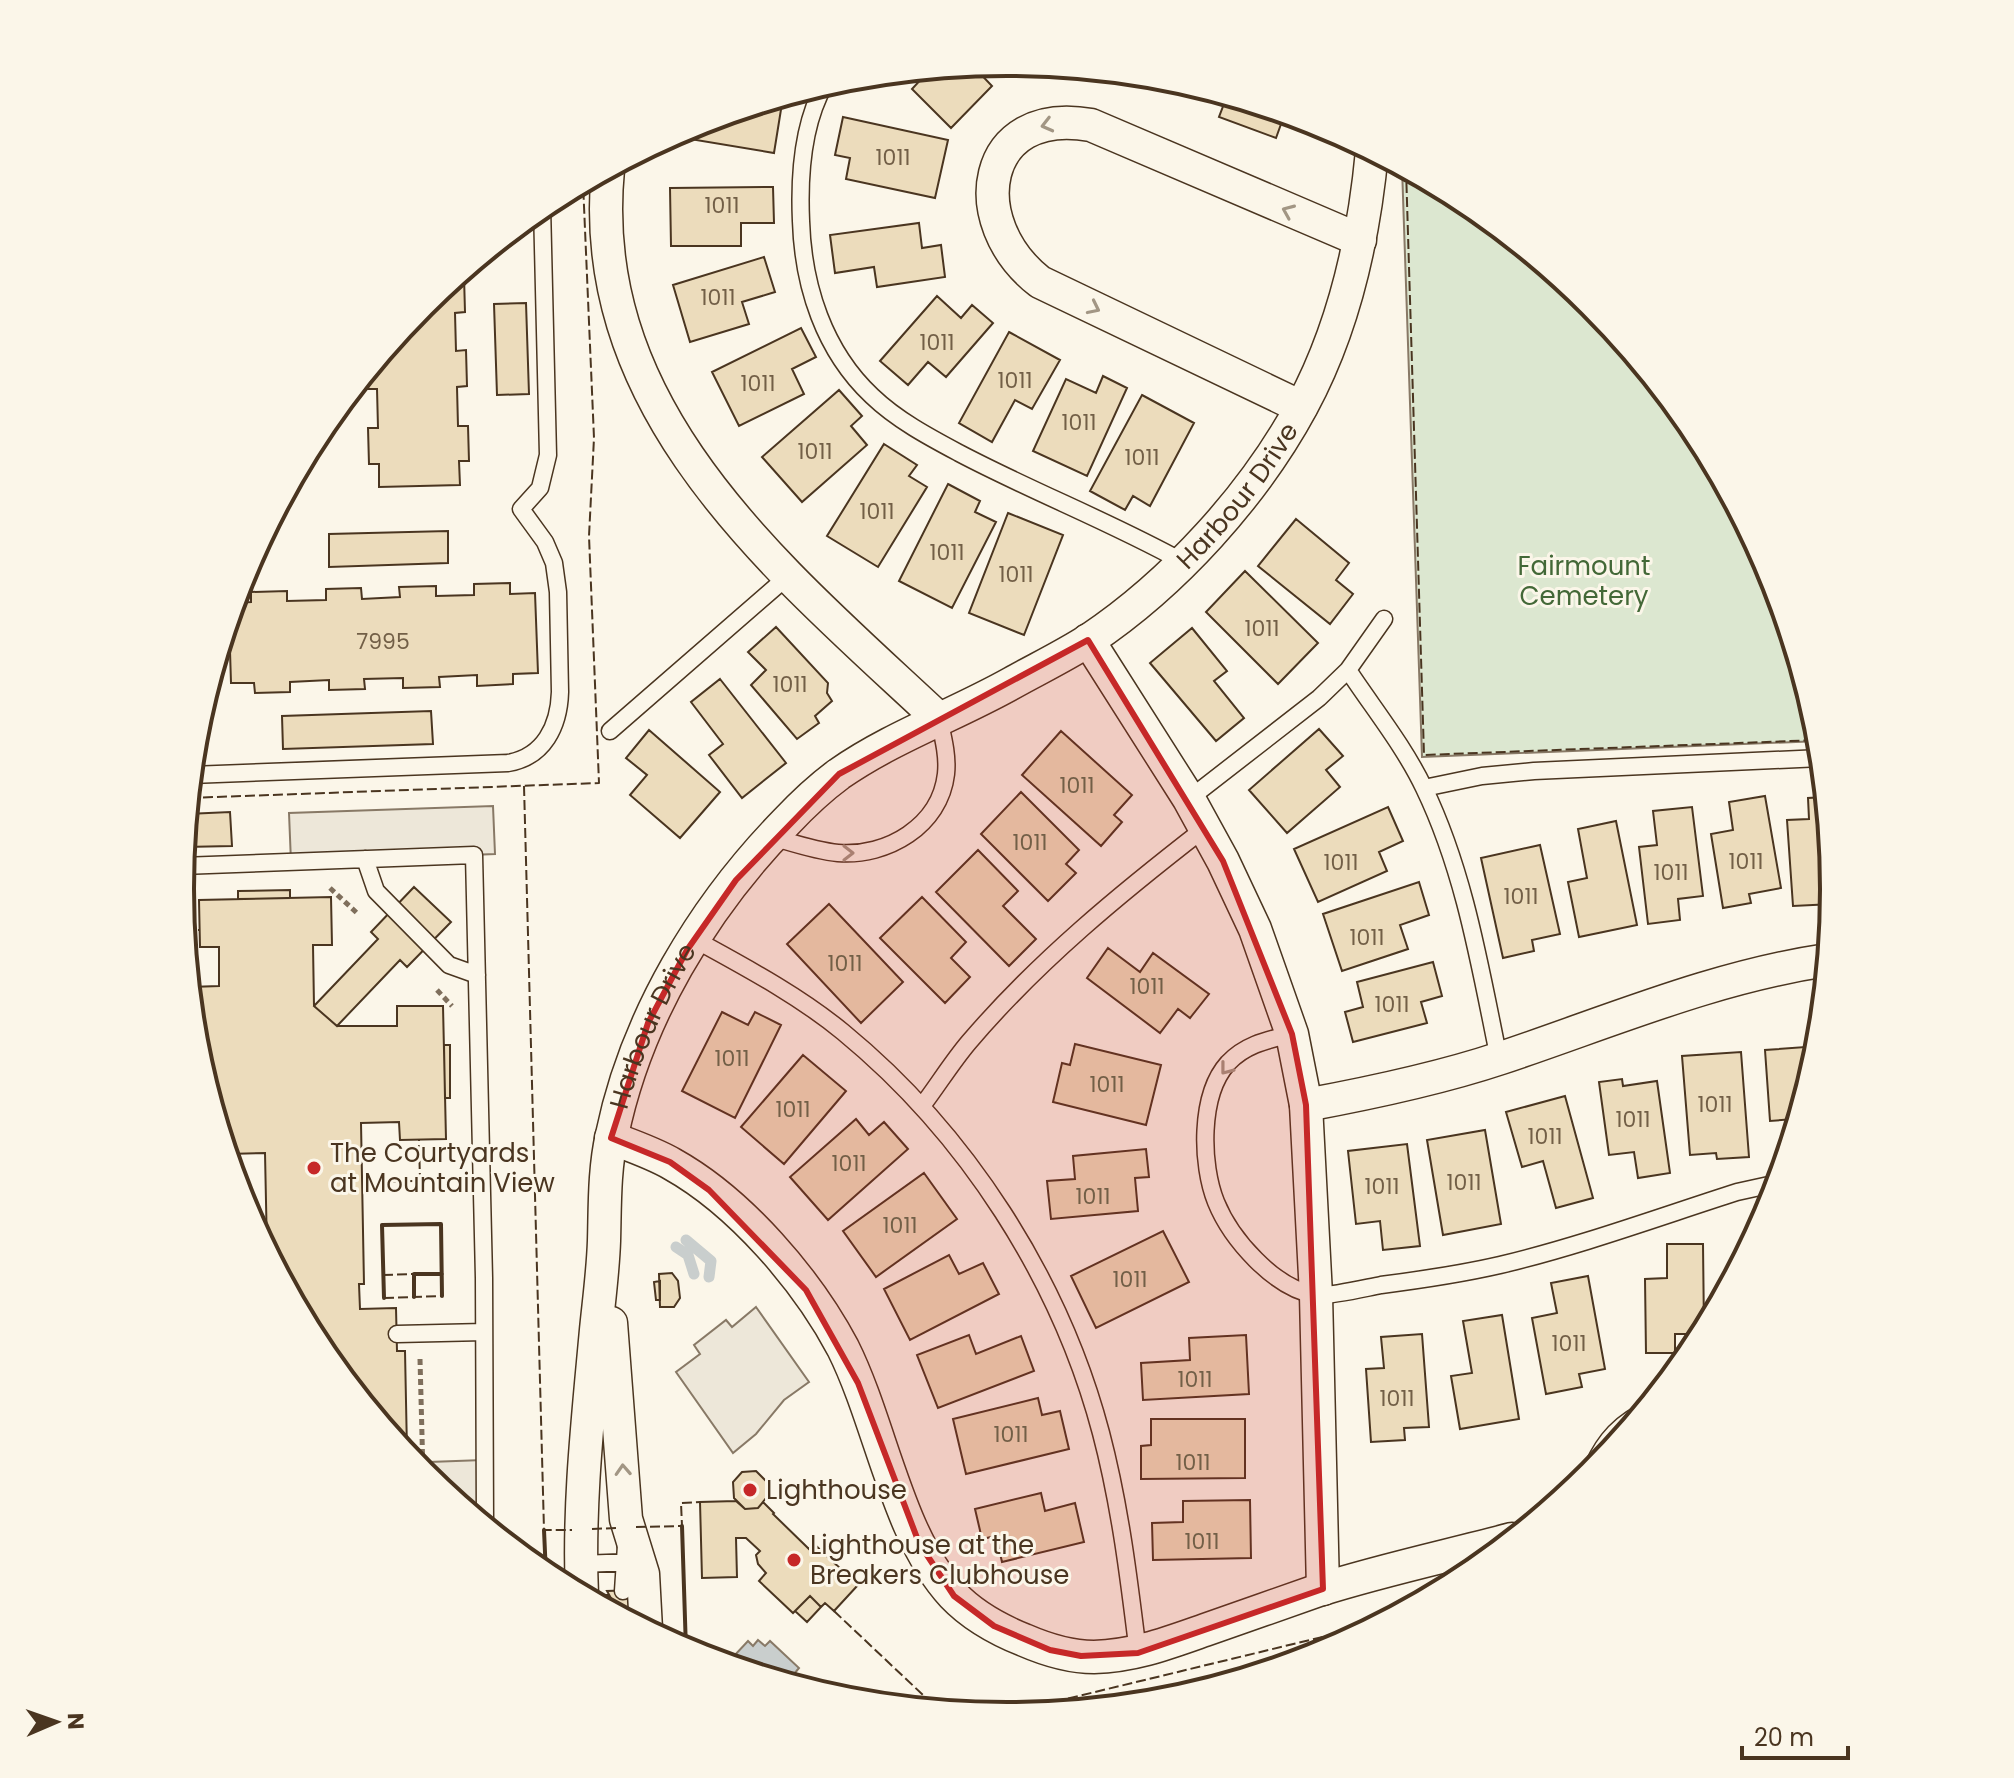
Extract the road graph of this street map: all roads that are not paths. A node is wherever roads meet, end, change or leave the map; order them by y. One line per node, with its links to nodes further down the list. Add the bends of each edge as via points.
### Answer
1 (818, 99): 7 (lane, via 802,165 801,239 815,306 829,341 849,370 901,419 945,445)
2 (1371, 162): 5 (street, Harbour Drive)
3 (608, 181): 8 (street, via 611,268 625,329 646,383 701,477)
4 (542, 222): 15 (lane, via 548,455 540,488 521,509 551,552 557,577 560,692 552,732 537,751 508,763)
5 (1360, 240): 6 (street, Harbour Drive, via 1340,311); 6 (street, one-way to 6, via 1091,125 1052,122 1036,127 1005,150 999,166 993,184 995,219 1023,269 1040,282)
6 (1301, 407): 7 (street, Harbour Drive, via 1250,484)
7 (1183, 562): 10 (street, Harbour Drive)
8 (787, 577): 12 (street); 13 (lane)
9 (1384, 619): 11 (lane)
10 (1088, 640): 12 (street, Harbour Drive); 17 (street)
11 (1348, 670): 16 (lane); 17 (lane, via 1282,729)
12 (939, 719): 19 (street, Harbour Drive, via 839,774); 19 (lane, one-way to 12, via 840,853 869,852 910,834 934,810 944,789 947,764)
13 (610, 731)
14 (1809, 759): 16 (lane, via 1502,773)
15 (202, 775)
16 (1424, 788): 26 (lane, via 1453,857)
17 (1189, 799): 18 (street)
18 (1205, 828): 25 (street, via 1250,919); 28 (lane, via 1100,911 1012,995)
19 (772, 837): 22 (street, Harbour Drive)
20 (365, 859): 21 (lane); 24 (lane, via 376,891 449,965); 24 (lane, via 474,855)
21 (195, 866)
22 (694, 939): 28 (lane, via 842,1031); 29 (street, Harbour Drive, via 648,1023)
23 (1816, 962): 26 (street, via 1701,988)
24 (477, 975): 33 (lane)
25 (1292, 1034): 27 (street); 32 (lane, one-way to 32, via 1250,1045 1227,1064 1211,1091 1207,1165 1216,1202 1244,1245 1279,1280)
26 (1499, 1059): 27 (street)
27 (1306, 1105): 32 (street)
28 (922, 1106): 42 (lane, via 1005,1218 1074,1350 1110,1472)
29 (611, 1138): 31 (street, Harbour Drive); 42 (street, via 670,1162 709,1190 754,1230 806,1290 854,1374 919,1543 954,1596 994,1626 1050,1650 1081,1656)
30 (1763, 1186): 32 (lane, via 1499,1265)
31 (604, 1244): 37 (street, Harbour Drive, one-way to 31); 38 (street, Harbour Drive, via 584,1469)
32 (1316, 1295): 39 (street)
33 (484, 1332): 34 (lane); 35 (lane)
34 (397, 1334)
35 (485, 1512)
36 (1485, 1546): 39 (street)
37 (631, 1562): 38 (lane); 40 (lane); 41 (street, Harbour Drive, via 645,1589)
38 (581, 1580)
39 (1323, 1589): 42 (street)
40 (623, 1591)
41 (635, 1612)
42 (1138, 1653)

